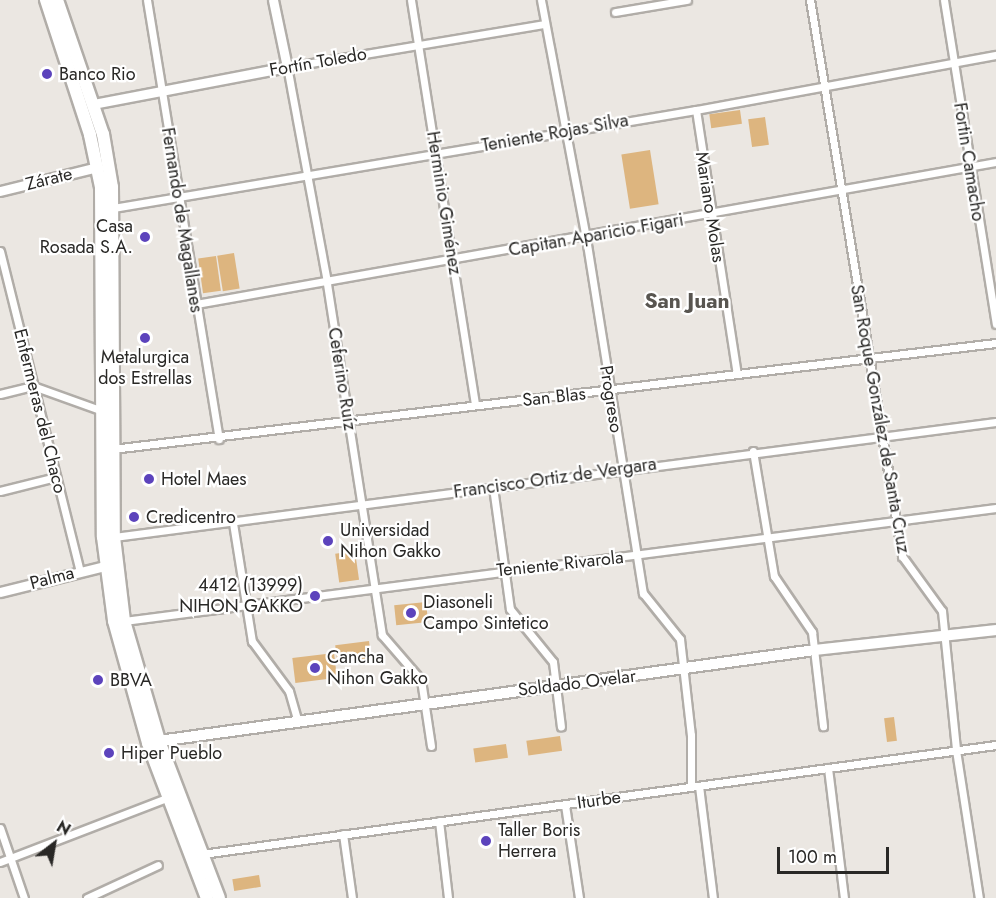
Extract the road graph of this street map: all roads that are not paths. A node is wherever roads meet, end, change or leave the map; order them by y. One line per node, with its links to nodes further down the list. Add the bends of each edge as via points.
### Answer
1 (46, 0): 23 (highway)
2 (57, 0): 18 (highway)
3 (147, 0): 17 (street, Fernando de Magallanes)
4 (273, 0): 15 (street, Ceferino Ruíz)
5 (411, 0): 12 (street, Herminio Giménez)
6 (541, 0): 11 (street, Progreso)
7 (687, 0): 10 (street)
8 (810, 0): 16 (street, San Roque González de Santa Cruz)
9 (944, 0): 14 (street, Fortin Camacho)
10 (615, 12)
11 (544, 24): 12 (street, Fortín Toledo); 20 (street, Progreso)
12 (418, 45): 15 (street, Fortín Toledo); 21 (street, Herminio Giménez)
13 (996, 55): 14 (street, Teniente Rojas Silva)
14 (955, 62): 16 (street, Teniente Rojas Silva); 24 (street, Fortin Camacho)
15 (287, 67): 17 (street, Fortín Toledo); 25 (street, Ceferino Ruíz)
16 (824, 84): 19 (street, Teniente Rojas Silva); 27 (street, San Roque González de Santa Cruz)
17 (161, 90): 18 (street, Fortín Toledo); 28 (street, Fernando de Magallanes)
18 (93, 104): 29 (highway, via 108,156)
19 (696, 111): 20 (street, Teniente Rojas Silva); 30 (street, Mariano Molas)
20 (564, 130): 21 (street, Teniente Rojas Silva); 31 (street, Progreso)
21 (436, 154): 25 (street, Teniente Rojas Silva); 33 (street, Herminio Giménez)
22 (996, 162): 24 (street, Capitan Aparicio Figari)
23 (98, 166): 26 (street, Zárate); 46 (highway)
24 (969, 167): 27 (street, Capitan Aparicio Figari); 38 (street, Fortin Camacho)
25 (306, 176): 28 (street, Teniente Rojas Silva); 34 (street, Ceferino Ruíz)
26 (0, 191)
27 (841, 193): 30 (street, Capitan Aparicio Figari); 40 (street, San Roque González de Santa Cruz)
28 (179, 198): 29 (street, Teniente Rojas Silva); 37 (street, Fernando de Magallanes)
29 (113, 208): 51 (highway)
30 (710, 215): 31 (street, Capitan Aparicio Figari); 41 (street, Mariano Molas)
31 (586, 238): 33 (street, Capitan Aparicio Figari); 43 (street, Progreso)
32 (0, 251): 35 (street, Enfermeras del Chaco)
33 (453, 260): 34 (street, Capitan Aparicio Figari); 45 (street, Herminio Giménez)
34 (327, 282): 37 (street, Capitan Aparicio Figari); 48 (street, Ceferino Ruíz)
35 (10, 292): 36 (street); 42 (street, Enfermeras del Chaco)
36 (0, 295)
37 (196, 304): 50 (street, Fernando de Magallanes)
38 (996, 324)
39 (996, 343): 40 (street, San Blas)
40 (868, 359): 41 (street, San Blas); 49 (street, San Roque González de Santa Cruz)
41 (737, 374): 43 (street, San Blas)
42 (33, 386): 44 (street); 46 (street); 54 (street, Enfermeras del Chaco)
43 (609, 390): 45 (street, San Blas); 53 (street, Progreso)
44 (0, 394)
45 (475, 405): 48 (street, San Blas)
46 (103, 411): 64 (highway)
47 (996, 422): 49 (street, Francisco Ortiz de Vergara)
48 (348, 423): 50 (street, San Blas); 57 (street, Ceferino Ruíz)
49 (885, 436): 52 (street, Francisco Ortiz de Vergara); 59 (street, San Roque González de Santa Cruz)
50 (219, 439): 51 (street, San Blas)
51 (112, 449): 61 (highway)
52 (753, 451): 53 (street, Francisco Ortiz de Vergara); 62 (street)
53 (623, 468): 55 (street, Francisco Ortiz de Vergara); 63 (street, Progreso)
54 (56, 477): 56 (street); 66 (street, Enfermeras del Chaco)
55 (493, 487): 57 (street, Francisco Ortiz de Vergara); 65 (street)
56 (0, 491)
57 (363, 505): 60 (street, Francisco Ortiz de Vergara); 67 (street, Ceferino Ruíz)
58 (996, 508): 59 (street, Teniente Rivarola)
59 (896, 522): 62 (street, Teniente Rivarola); 72 (street, San Roque González de Santa Cruz, via 902,556 942,611)
60 (233, 524): 61 (street, Francisco Ortiz de Vergara); 69 (street)
61 (114, 537): 70 (highway)
62 (766, 537): 63 (street, Teniente Rivarola); 73 (street, via 774,576 812,632)
63 (639, 556): 65 (street, Teniente Rivarola); 74 (street, Progreso, via 643,593 680,639)
64 (105, 566): 66 (street, Palma); 80 (highway, via 119,650)
65 (504, 570): 67 (street, Teniente Rivarola); 75 (street, via 510,609 550,657)
66 (80, 571): 68 (street, Palma)
67 (374, 589): 69 (street, Teniente Rivarola); 76 (street, Ceferino Ruíz, via 382,635 415,669)
68 (0, 592)
69 (246, 605): 70 (street, Teniente Rivarola); 77 (street, via 252,641 289,691)
70 (124, 621): 80 (highway)
71 (996, 630): 72 (main road, Soldado Ovelar)
72 (945, 638): 73 (main road, Soldado Ovelar); 83 (street, San Roque González de Santa Cruz)
73 (815, 650): 74 (main road, Soldado Ovelar); 78 (street)
74 (686, 670): 75 (main road, Soldado Ovelar); 86 (street, Progreso)
75 (556, 686): 76 (main road, Soldado Ovelar); 79 (street)
76 (425, 702): 77 (main road, Soldado Ovelar); 82 (street, Ceferino Ruíz)
77 (297, 719): 80 (main road, Soldado Ovelar)
78 (823, 726)
79 (561, 728)
80 (153, 742): 87 (highway); 92 (highway)
81 (996, 745): 83 (street, Iturbe)
82 (431, 746)
83 (956, 750): 84 (street, Iturbe); 105 (street, San Roque González de Santa Cruz)
84 (828, 768): 85 (street, Iturbe); 104 (street)
85 (699, 786): 86 (street, Iturbe); 103 (street)
86 (691, 787): 88 (street, Iturbe)
87 (167, 798): 93 (street); 98 (highway)
88 (565, 805): 89 (street, Iturbe); 102 (street)
89 (439, 821): 91 (street, Iturbe); 101 (street)
90 (0, 828): 93 (street)
91 (343, 834): 92 (street, Iturbe); 100 (street)
92 (202, 854): 99 (highway)
93 (11, 857): 94 (street); 96 (street)
94 (0, 862)
95 (158, 865): 97 (street)
96 (24, 898)
97 (87, 898)
98 (207, 898)
99 (219, 898)
100 (352, 898)
101 (448, 898)
102 (579, 898)
103 (712, 898)
104 (844, 898)
105 (979, 898)

